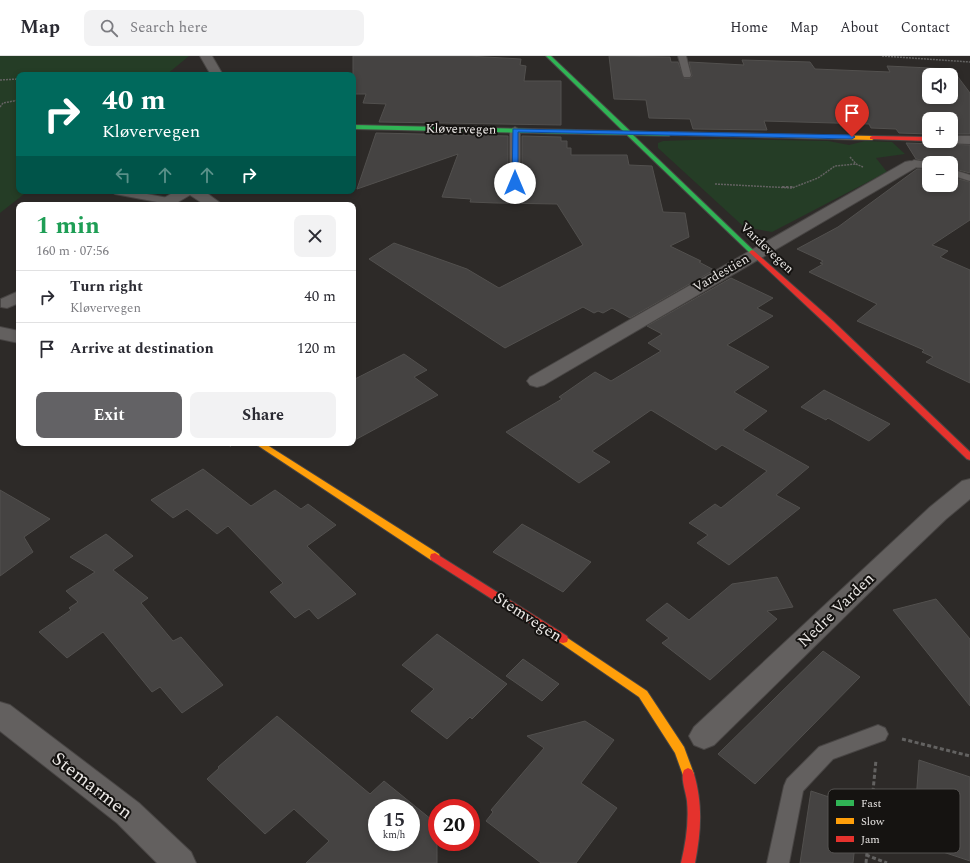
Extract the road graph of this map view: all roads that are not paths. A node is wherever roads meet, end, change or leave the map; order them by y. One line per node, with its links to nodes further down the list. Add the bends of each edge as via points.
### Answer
1 (206, 56): 4 (street)
2 (548, 56): 8 (street, Vardevegen)
3 (682, 56): 5 (lane)
4 (215, 72)
5 (687, 75)
6 (356, 127): 7 (street, Kløvervegen)
7 (515, 130): 8 (street, Kløvervegen); 16 (lane)
8 (628, 133): 9 (street, Kløvervegen); 23 (street, Vardevegen)
9 (922, 139)
10 (958, 140): 11 (street)
11 (970, 140)
12 (910, 164): 13 (lane, Vardestien); 23 (street, Vardestien)
13 (922, 164)
14 (958, 174): 15 (lane)
15 (970, 178)
16 (515, 183)
17 (128, 194): 20 (lane)
18 (182, 194): 21 (street)
19 (198, 194): 22 (street)
20 (161, 202)
21 (167, 202)
22 (210, 202)
23 (754, 254): 26 (street, Vardestien); 28 (street, Vardevegen)
24 (0, 333): 25 (street)
25 (16, 337)
26 (537, 382)
27 (263, 446): 34 (street, Stemvegen, via 600,663 643,694 680,751 692,787 695,830)
28 (970, 457)
29 (970, 487): 32 (street, Nedre Varden, via 938,513)
30 (0, 714): 33 (street, Stemarmen, via 128,813)
31 (878, 734): 35 (lane, via 826,753 794,786)
32 (704, 736)
33 (180, 863)
34 (688, 863)
35 (778, 863)

